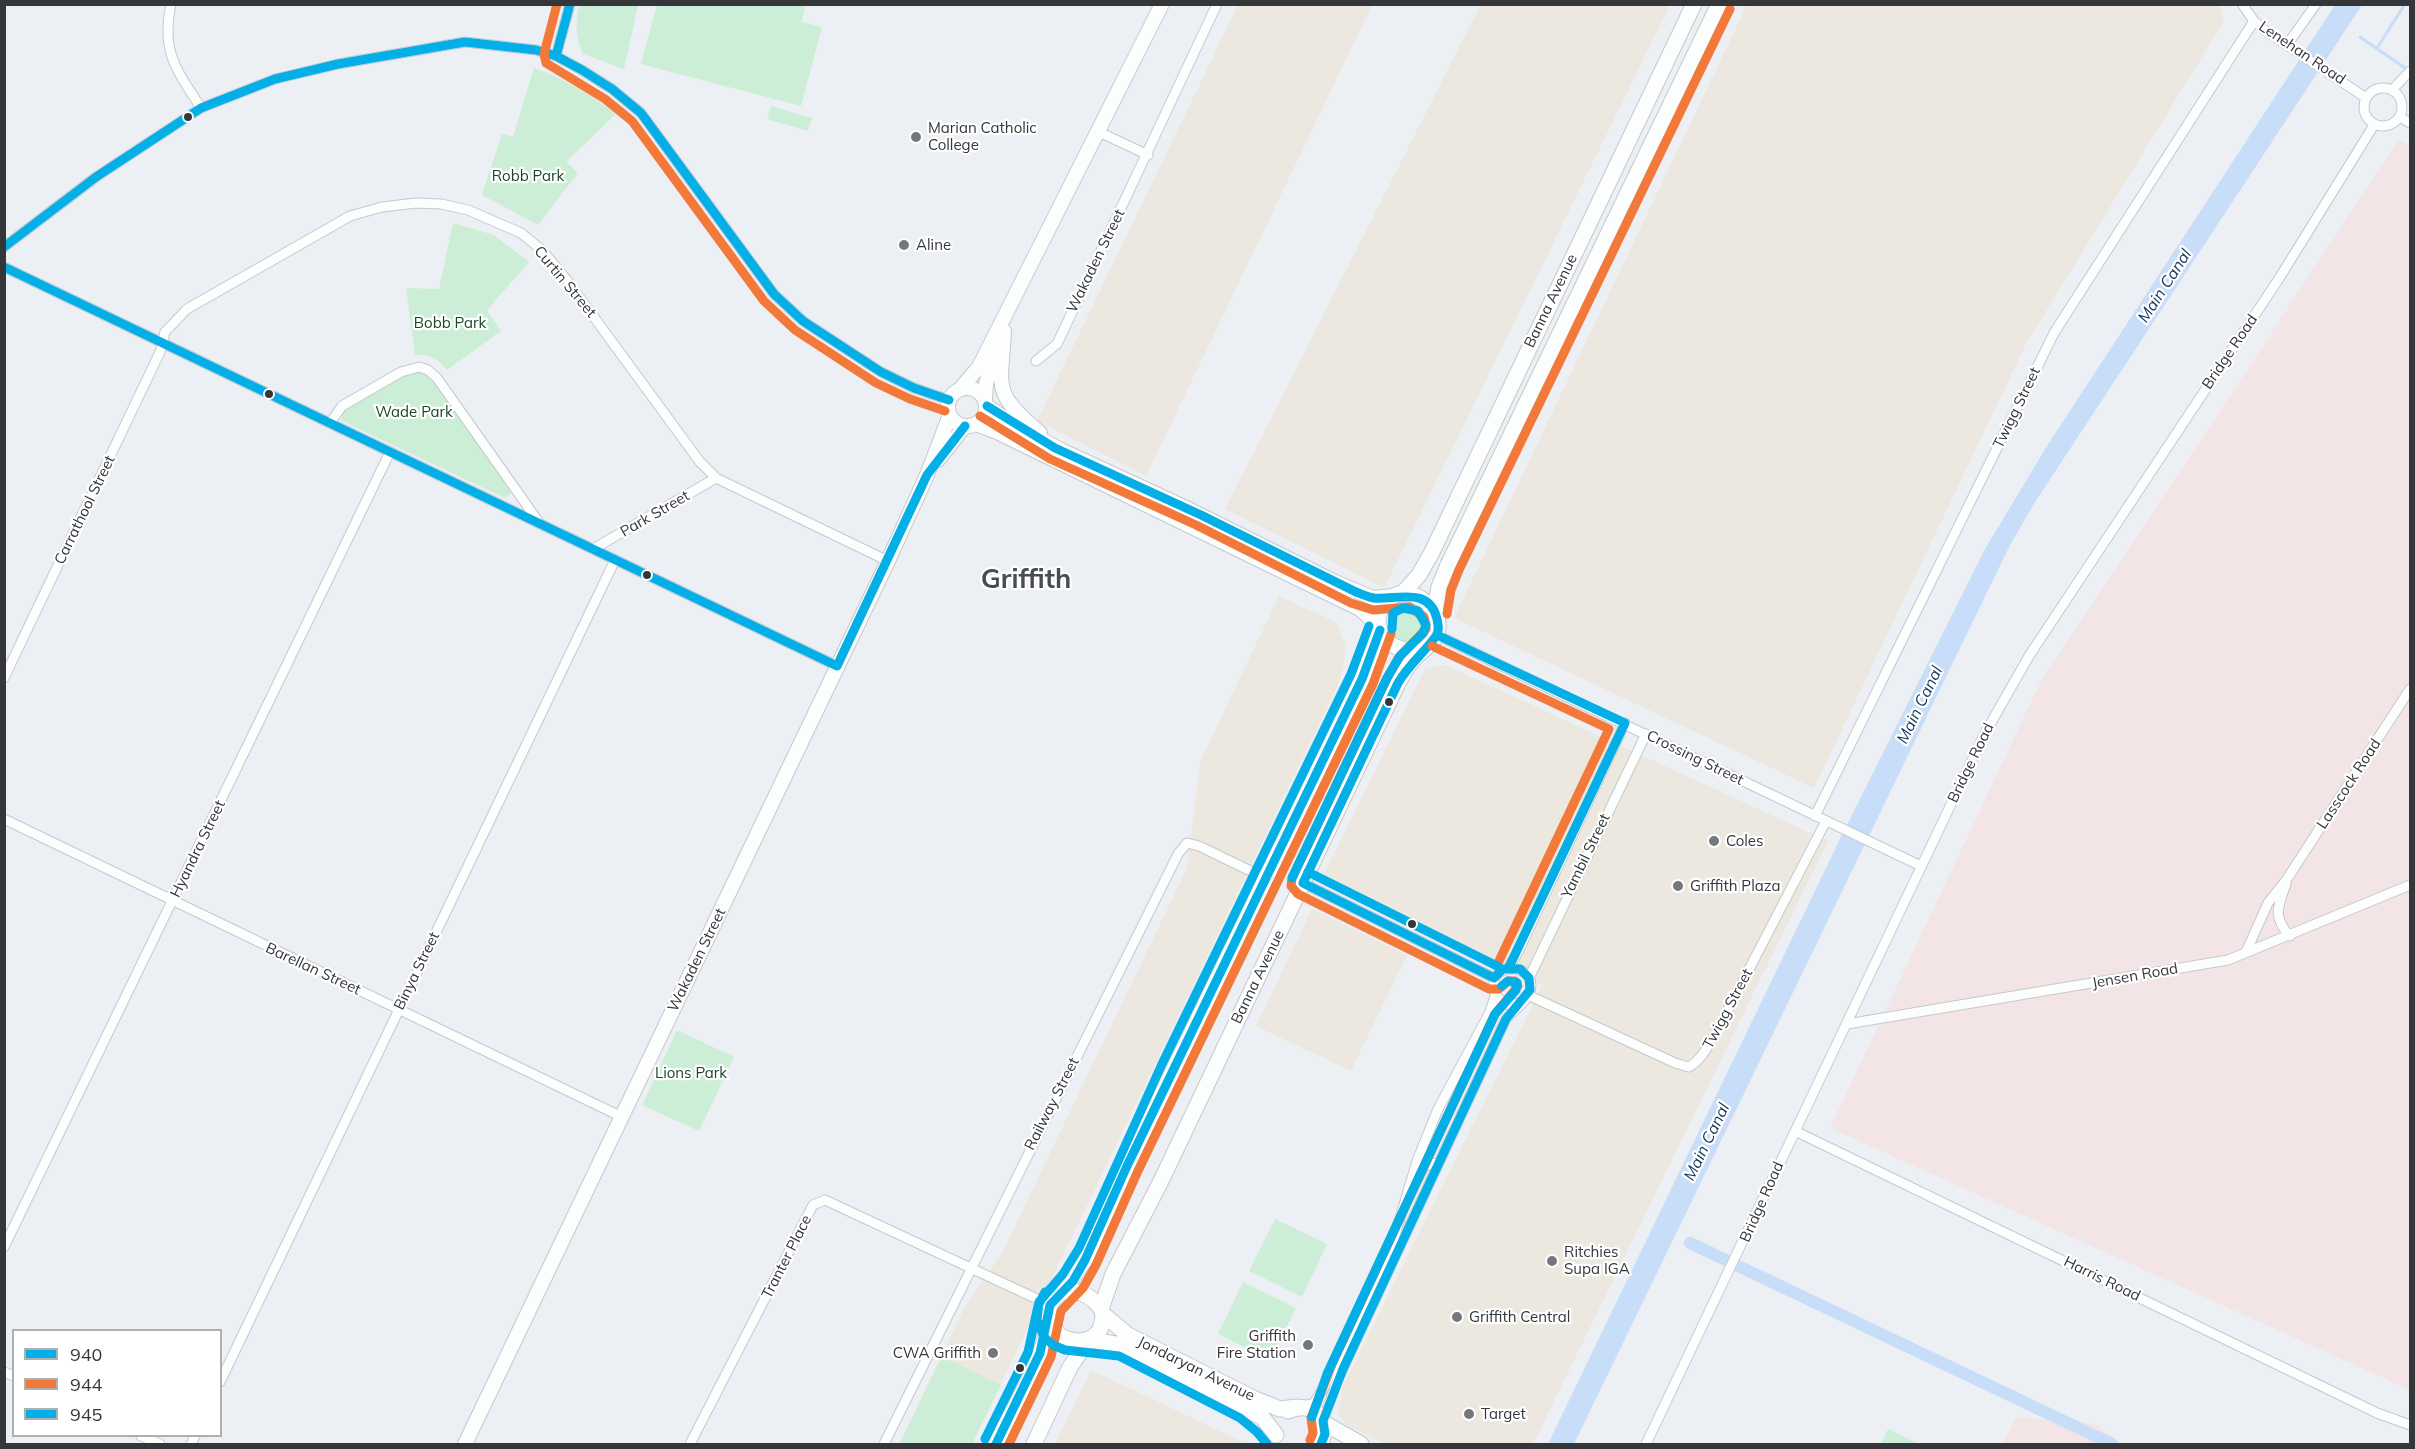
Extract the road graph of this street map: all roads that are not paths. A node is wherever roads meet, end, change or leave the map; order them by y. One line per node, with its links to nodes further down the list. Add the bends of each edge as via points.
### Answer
1 (171, 4): 15 (street, via 166,28 169,51)
2 (570, 4): 11 (street)
3 (1162, 4): 19 (main road)
4 (1218, 4): 20 (street, Wakaden Street)
5 (1694, 4): 41 (main road, Banna Avenue, via 1432,552 1419,575)
6 (1719, 4): 42 (main road, Banna Avenue, via 1448,564)
7 (2242, 4): 9 (street, Lenehan Road)
8 (2316, 4): 10 (street)
9 (2254, 21): 10 (street, Lenehan Road); 51 (street, Twigg Street, via 2054,333)
10 (2287, 45): 14 (street, Lenehan Road)
11 (556, 56): 15 (street, via 465,42 275,79); 28 (street, via 612,89 640,114 774,294 803,321 881,372)
12 (2408, 74): 13 (street)
13 (2392, 90): 14 (street, via 2374,90); 16 (street, via 2402,102)
14 (2366, 98): 18 (street, via 2365,115)
15 (201, 108): 21 (street, via 96,177)
16 (2400, 117): 17 (street); 18 (street, via 2389,126)
17 (2410, 123)
18 (2374, 125): 54 (street, Bridge Road, via 2280,277 2029,656 1984,735)
19 (1097, 131): 20 (street); 23 (main road)
20 (1148, 155): 26 (street, Wakaden Street, via 1057,344)
21 (4, 247)
22 (4, 267): 25 (street)
23 (1016, 297): 24 (main road); 27 (main road, via 979,367)
24 (1004, 331): 29 (main road, via 991,366); 33 (main road, via 1000,368 1011,409)
25 (164, 342): 31 (street); 36 (street, Curtin Street, via 165,332 187,309 350,216 416,203 468,210 521,233 543,251 700,462); 47 (street, Carrathool Street)
26 (1036, 361)
27 (960, 389): 28 (main road); 29 (main road, via 972,388)
28 (949, 400): 30 (main road)
29 (986, 403): 32 (main road, via 984,417); 33 (main road, via 1014,425)
30 (950, 416): 32 (main road, via 954,422); 35 (main road, Wakaden Street)
31 (330, 423): 34 (street); 37 (street, via 342,406 401,372 419,367 428,370)
32 (970, 425): 35 (main road, Wakaden Street); 43 (main road, via 997,432 1174,516 1360,609)
33 (1061, 450): 41 (main road, via 1356,592 1373,598)
34 (390, 452): 37 (street); 59 (street, Hyandra Street)
35 (927, 475): 40 (main road, Wakaden Street)
36 (716, 478): 38 (street, Park Street); 40 (street, Curtin Street)
37 (539, 522): 38 (street)
38 (593, 549): 39 (street)
39 (615, 560): 46 (street); 68 (street, Binya Street)
40 (888, 561): 46 (main road, Wakaden Street)
41 (1398, 595): 42 (main road, via 1421,599); 43 (main road, via 1382,608)
42 (1435, 612): 44 (main road)
43 (1379, 628): 45 (main road, via 1385,639 1400,649); 55 (main road, via 1366,670)
44 (1437, 635): 45 (main road); 49 (street, Crossing Street)
45 (1423, 650): 57 (main road, Banna Avenue, via 1398,684)
46 (837, 666): 70 (main road, Wakaden Street)
47 (4, 678)
48 (2410, 689): 56 (street, Lasscock Road)
49 (1624, 723): 50 (street, Crossing Street); 62 (street, Yambil Street)
50 (1646, 734): 51 (street, Crossing Street); 64 (street, Yambil Street)
51 (1815, 816): 53 (street, Crossing Street)
52 (4, 819): 59 (street, Barellan Street)
53 (1826, 821): 54 (street, Crossing Street); 65 (street, Twigg Street, via 1718,1029 1696,1063 1689,1067 1675,1063)
54 (1921, 866): 69 (street, Bridge Road)
55 (1265, 878): 75 (street, Railway Street, via 1199,846 1187,843 1178,854); 76 (main road, via 1085,1260)
56 (2287, 879): 60 (street, Lasscock Road, via 2278,913 2279,925); 61 (street, Lasscock Road, via 2268,903)
57 (1303, 884): 63 (street); 78 (main road, Banna Avenue, via 1113,1274)
58 (2410, 885): 60 (street, Jensen Road)
59 (172, 902): 68 (street, Barellan Street); 74 (street, Hyandra Street)
60 (2290, 936): 61 (street, Jensen Road)
61 (2246, 952): 69 (street, Jensen Road, via 2228,960)
62 (1509, 967): 63 (street); 64 (street, via 1520,969)
63 (1494, 978): 66 (street)
64 (1529, 978): 65 (street)
65 (1528, 995): 67 (street)
66 (1495, 996): 67 (street, via 1509,1005); 73 (street, via 1438,1109)
67 (1520, 1003): 72 (street, via 1506,1019)
68 (399, 1010): 70 (street, Barellan Street); 80 (street, Binya Street)
69 (1847, 1024): 71 (street, Bridge Road)
70 (622, 1117): 87 (main road, Wakaden Street)
71 (1795, 1131): 83 (street, Harris Road, via 2376,1413); 94 (street, Bridge Road)
72 (1437, 1165): 73 (street, via 1424,1167); 82 (street, via 1338,1379)
73 (1397, 1223): 81 (street, via 1392,1245 1323,1389 1314,1403)
74 (4, 1247)
75 (970, 1267): 77 (street, Tranter Place); 88 (street, Tranter Place, via 825,1200 813,1205); 89 (street, Railway Street)
76 (1062, 1293): 77 (main road); 78 (main road, via 1085,1295)
77 (1049, 1311): 79 (main road, via 1060,1336); 90 (main road, via 1040,1353)
78 (1102, 1312): 79 (main road, via 1099,1331); 81 (main road, Jondaryan Avenue, via 1128,1335 1263,1403 1280,1409)
79 (1089, 1340): 85 (main road, Jondaryan Avenue, via 1123,1345 1263,1418); 91 (main road, via 1070,1368)
80 (222, 1378)
81 (1300, 1407): 82 (main road, via 1317,1412); 85 (main road, via 1283,1414 1277,1424)
82 (1323, 1422): 92 (main road); 93 (main road)
83 (2410, 1425)
84 (143, 1437): 86 (street)
85 (1278, 1441)
86 (160, 1444)
87 (465, 1444)
88 (690, 1444)
89 (884, 1444)
90 (996, 1444)
91 (1034, 1444)
92 (1322, 1444)
93 (1361, 1444)
94 (1646, 1444)

